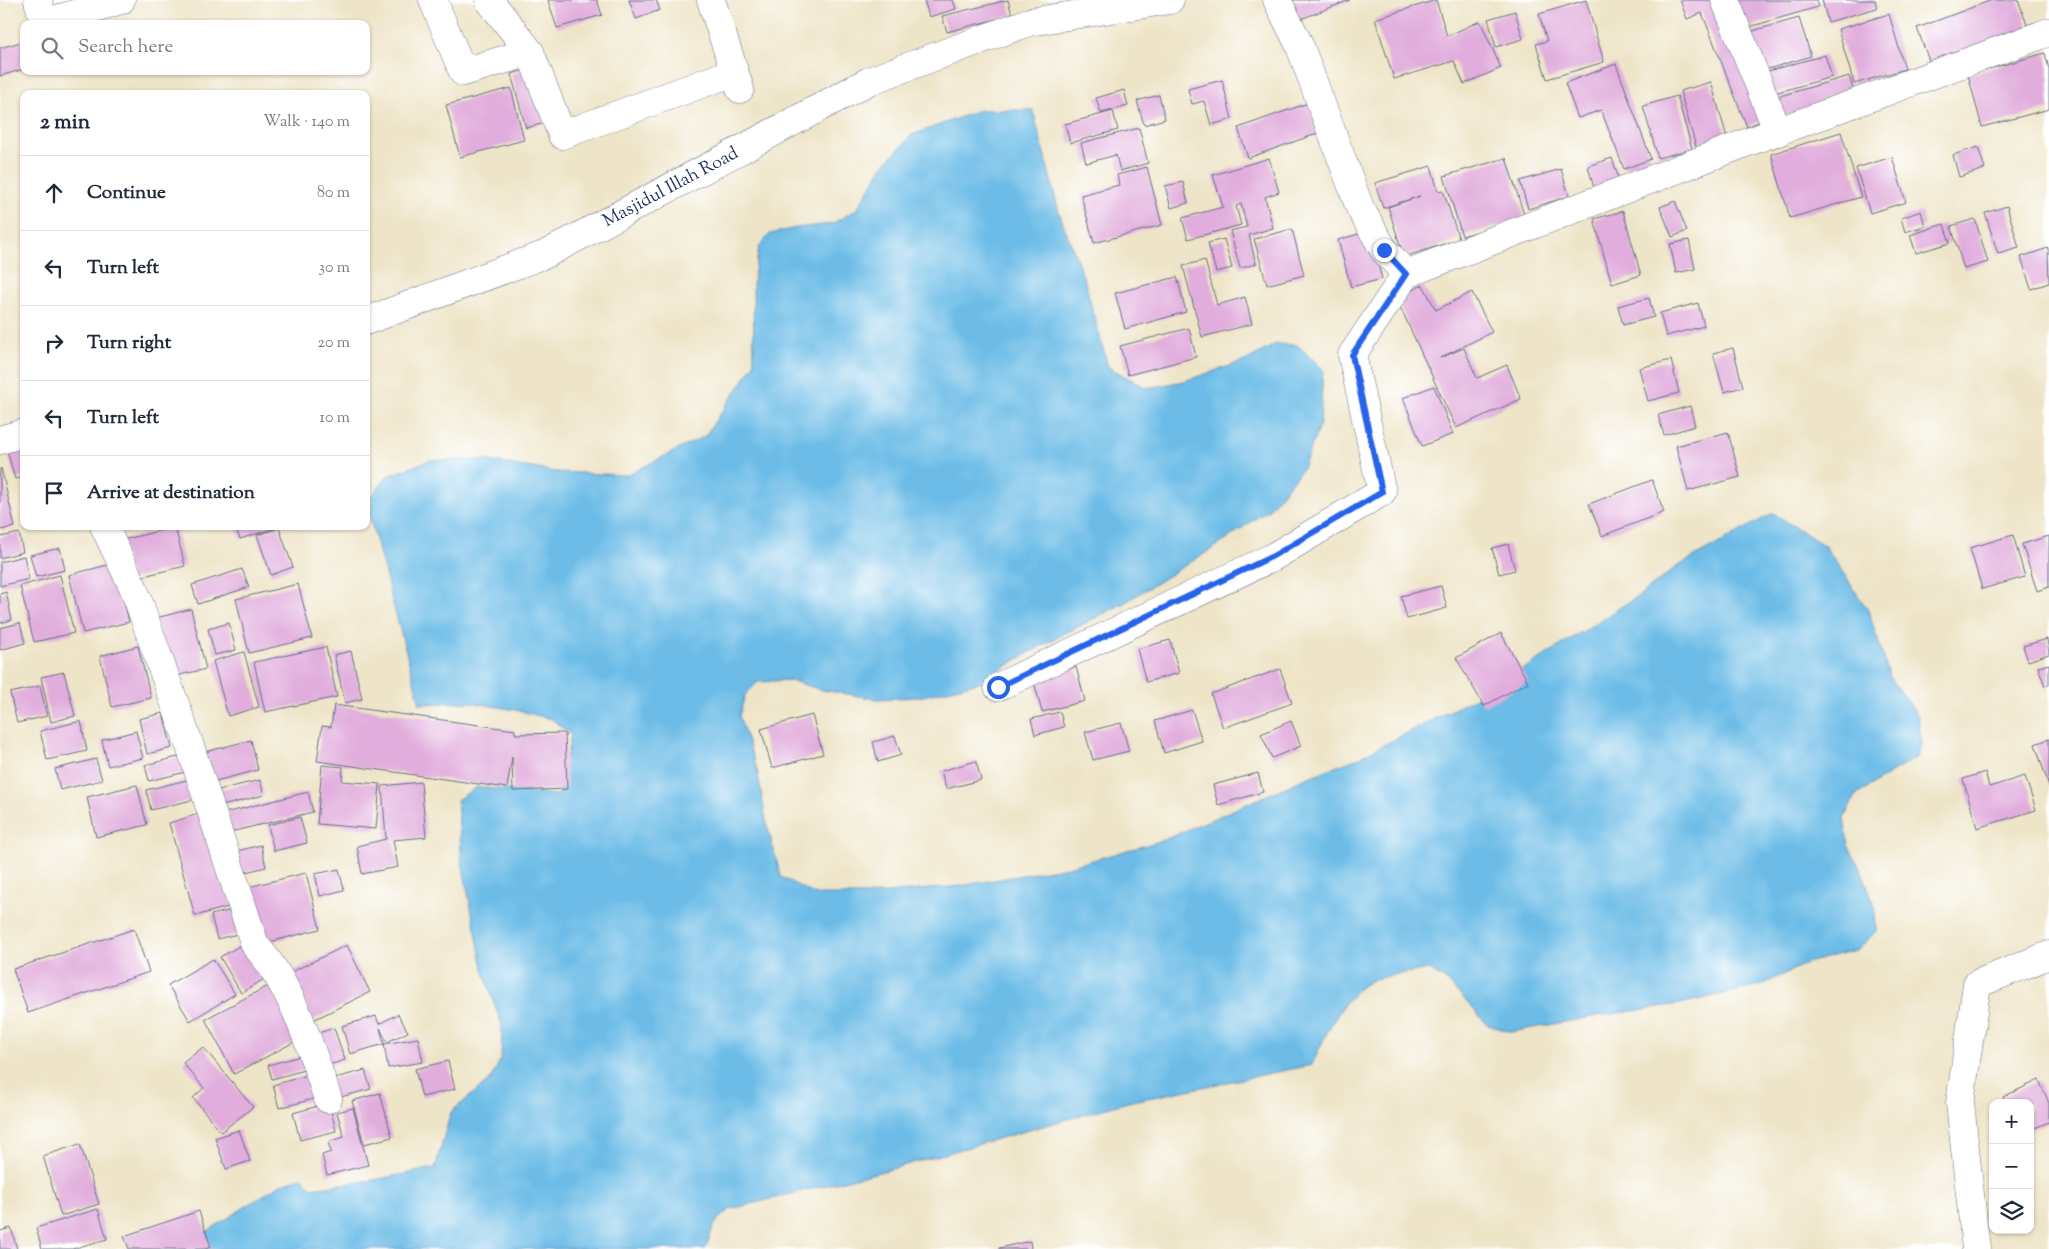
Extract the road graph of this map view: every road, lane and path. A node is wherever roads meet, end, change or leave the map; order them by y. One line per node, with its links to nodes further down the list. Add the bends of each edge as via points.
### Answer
1 (40, 0): 10 (street)
2 (121, 0): 11 (street)
3 (433, 0): 13 (street, via 464,72)
4 (490, 0): 13 (street)
5 (711, 0): 13 (street, via 737,80 562,135)
6 (1170, 0): 9 (street, Masjidul Illah Road)
7 (1277, 0): 15 (street, via 1299,44 1360,208 1384,250)
8 (1725, 0): 14 (street)
9 (1025, 11): 16 (street, Masjidul Illah Road, via 970,45 870,81 546,254)
10 (43, 20)
11 (54, 20)
12 (2049, 32): 14 (street)
13 (530, 52)
14 (1778, 132): 15 (street)
15 (1406, 274): 20 (street, via 1352,355 1382,492 1273,556)
16 (370, 320)
17 (20, 434): 18 (street)
18 (0, 440)
19 (106, 530): 22 (street, via 134,589 255,945 271,962 302,1025)
20 (998, 687)
21 (2049, 955): 23 (street, via 1977,984 1960,1103)
22 (328, 1099)
23 (1976, 1249)

